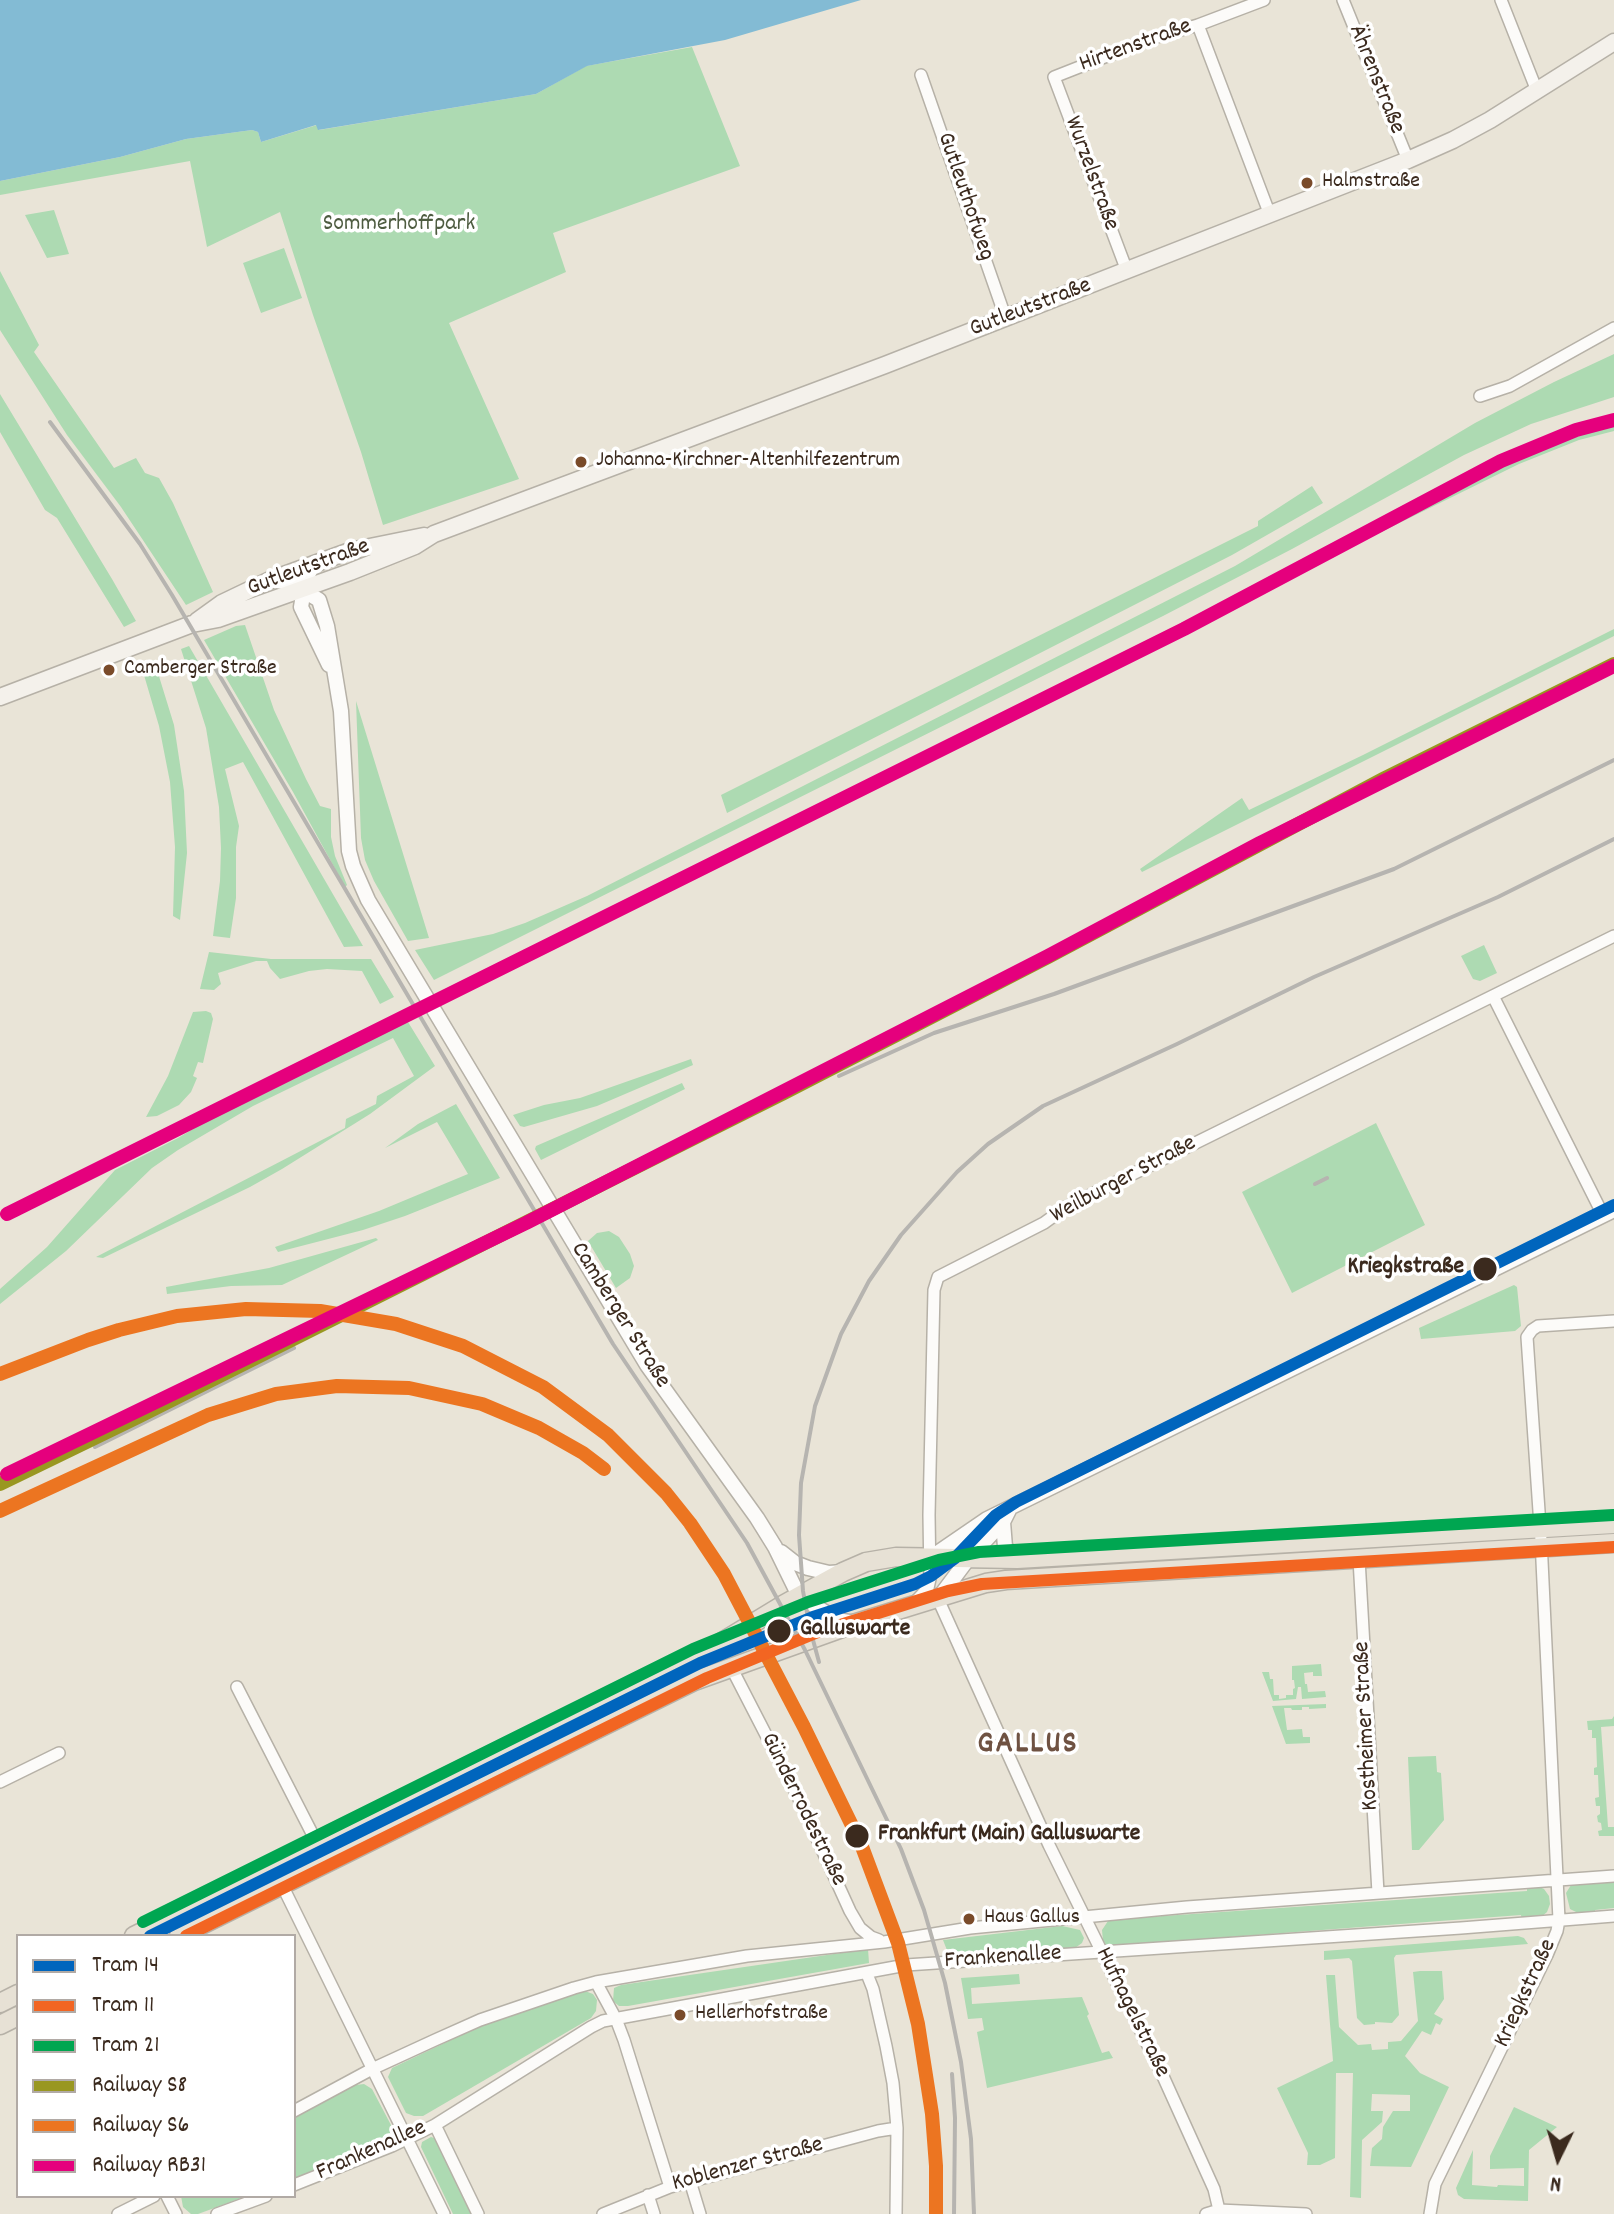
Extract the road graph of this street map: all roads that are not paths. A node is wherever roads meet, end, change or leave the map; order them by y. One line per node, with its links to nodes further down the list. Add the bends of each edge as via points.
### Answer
1 (1264, 0): 4 (street, Hirtenstraße)
2 (1343, 0): 9 (street, Ährenstraße)
3 (1501, 0): 8 (street)
4 (1198, 25): 7 (street, Hirtenstraße); 10 (street)
5 (1612, 42): 8 (main road, Gutleutstraße)
6 (921, 75): 12 (street, Gutleuthofweg)
7 (1054, 77): 11 (street, Wurzelstraße)
8 (1537, 91): 9 (main road, Gutleutstraße)
9 (1408, 160): 10 (main road, Gutleutstraße)
10 (1270, 215): 11 (main road, Gutleutstraße)
11 (1127, 271): 12 (main road, Gutleutstraße)
12 (1006, 319): 15 (main road, Gutleutstraße)
13 (1614, 328): 14 (street, via 1510,386)
14 (1480, 396)
15 (434, 534): 16 (main road, Gutleutstraße); 18 (main road, Gutleutstraße)
16 (369, 546): 17 (main road, Gutleutstraße); 18 (main road, via 375,555)
17 (319, 562): 19 (main road, Gutleutstraße); 21 (street)
18 (366, 566): 20 (main road, Gutleutstraße)
19 (270, 580): 21 (street); 25 (main road, Gutleutstraße)
20 (322, 582): 21 (main road, Gutleutstraße); 23 (street)
21 (303, 589): 22 (main road, Gutleutstraße); 23 (street); 24 (street)
22 (285, 596): 24 (street); 25 (main road, Gutleutstraße)
23 (319, 600): 26 (street, Camberger Straße)
24 (301, 607): 26 (street, Camberger Straße)
25 (192, 624): 27 (main road, Gutleutstraße)
26 (337, 680): 36 (street, Camberger Straße, via 349,851 363,890 664,1391)
27 (0, 697)
28 (1614, 936): 29 (street, Weilburger Straße)
29 (1493, 996): 30 (street); 38 (street, Weilburger Straße, via 1066,1207 938,1277)
30 (1609, 1212): 32 (street)
31 (1614, 1321): 34 (street, Kriegkstraße, via 1538,1326 1527,1337)
32 (1006, 1516): 38 (street, via 981,1522); 39 (street); 40 (street, via 1005,1547)
33 (1614, 1524): 34 (main road)
34 (1541, 1528): 37 (street, Kriegkstraße); 40 (main road)
35 (1614, 1543): 37 (main road)
36 (775, 1547): 42 (street, Camberger Straße, via 808,1568); 43 (street, Camberger Straße)
37 (1542, 1548): 41 (main road); 54 (street, Kriegkstraße)
38 (930, 1558): 39 (main road); 42 (main road, via 882,1558); 45 (street, Weilburger Straße, via 929,1585)
39 (968, 1559): 40 (main road); 44 (street)
40 (1017, 1559)
41 (1359, 1559): 44 (main road, via 1006,1580); 56 (street, Kostheimer Straße)
42 (843, 1572): 43 (main road)
43 (799, 1596): 46 (street, via 831,1616); 50 (main road)
44 (938, 1599): 45 (main road); 58 (street, Hufnagelstraße)
45 (909, 1607): 46 (main road)
46 (856, 1623): 47 (main road)
47 (731, 1667): 50 (main road); 62 (street, Günderrodestraße, via 850,1911 865,1933)
48 (237, 1687): 52 (street)
49 (59, 1753): 51 (street)
50 (491, 1770): 52 (main road); 55 (main road)
51 (0, 1782)
52 (318, 1845): 60 (main road)
53 (1614, 1876): 54 (street, Frankenallee)
54 (1558, 1879): 56 (street, Frankenallee); 59 (street, Kriegkstraße)
55 (282, 1885): 61 (main road); 67 (street)
56 (1378, 1893): 58 (street, Frankenallee)
57 (1614, 1916): 59 (street, Frankenallee)
58 (1084, 1917): 62 (street, Frankenallee); 63 (street, Hufnagelstraße)
59 (1559, 1920): 63 (street, Frankenallee); 89 (street, Kriegkstraße, via 1554,1941 1435,2184)
60 (138, 1934)
61 (183, 1934)
62 (884, 1942): 65 (street, Frankenallee, via 747,1956)
63 (1101, 1953): 64 (street, Frankenallee, via 906,1965); 78 (street, Hufnagelstraße, via 1162,2074)
64 (867, 1974): 66 (street, Frankenallee); 70 (street, via 886,2046)
65 (596, 1982): 66 (street); 67 (street, Frankenallee, via 480,2020)
66 (616, 2019): 69 (street, Frankenallee, via 591,2027); 74 (street)
67 (372, 2069): 68 (street, Frankenallee); 71 (street)
68 (296, 2110)
69 (435, 2125): 71 (street, Frankenallee); 82 (street)
70 (897, 2128): 72 (street, Koblenzer Straße); 86 (street)
71 (407, 2139): 73 (street, Frankenallee); 81 (street)
72 (690, 2181): 74 (street, Koblenzer Straße); 85 (street)
73 (296, 2184)
74 (670, 2187): 75 (street, Koblenzer Straße)
75 (648, 2195): 83 (street, Koblenzer Straße); 84 (street)
76 (150, 2198): 79 (street)
77 (261, 2198): 80 (street)
78 (1219, 2210): 87 (street); 88 (street)
79 (118, 2214)
80 (217, 2214)
81 (444, 2214)
82 (478, 2214)
83 (603, 2214)
84 (654, 2214)
85 (700, 2214)
86 (896, 2214)
87 (1206, 2214)
88 (1306, 2214)
89 (1430, 2214)

